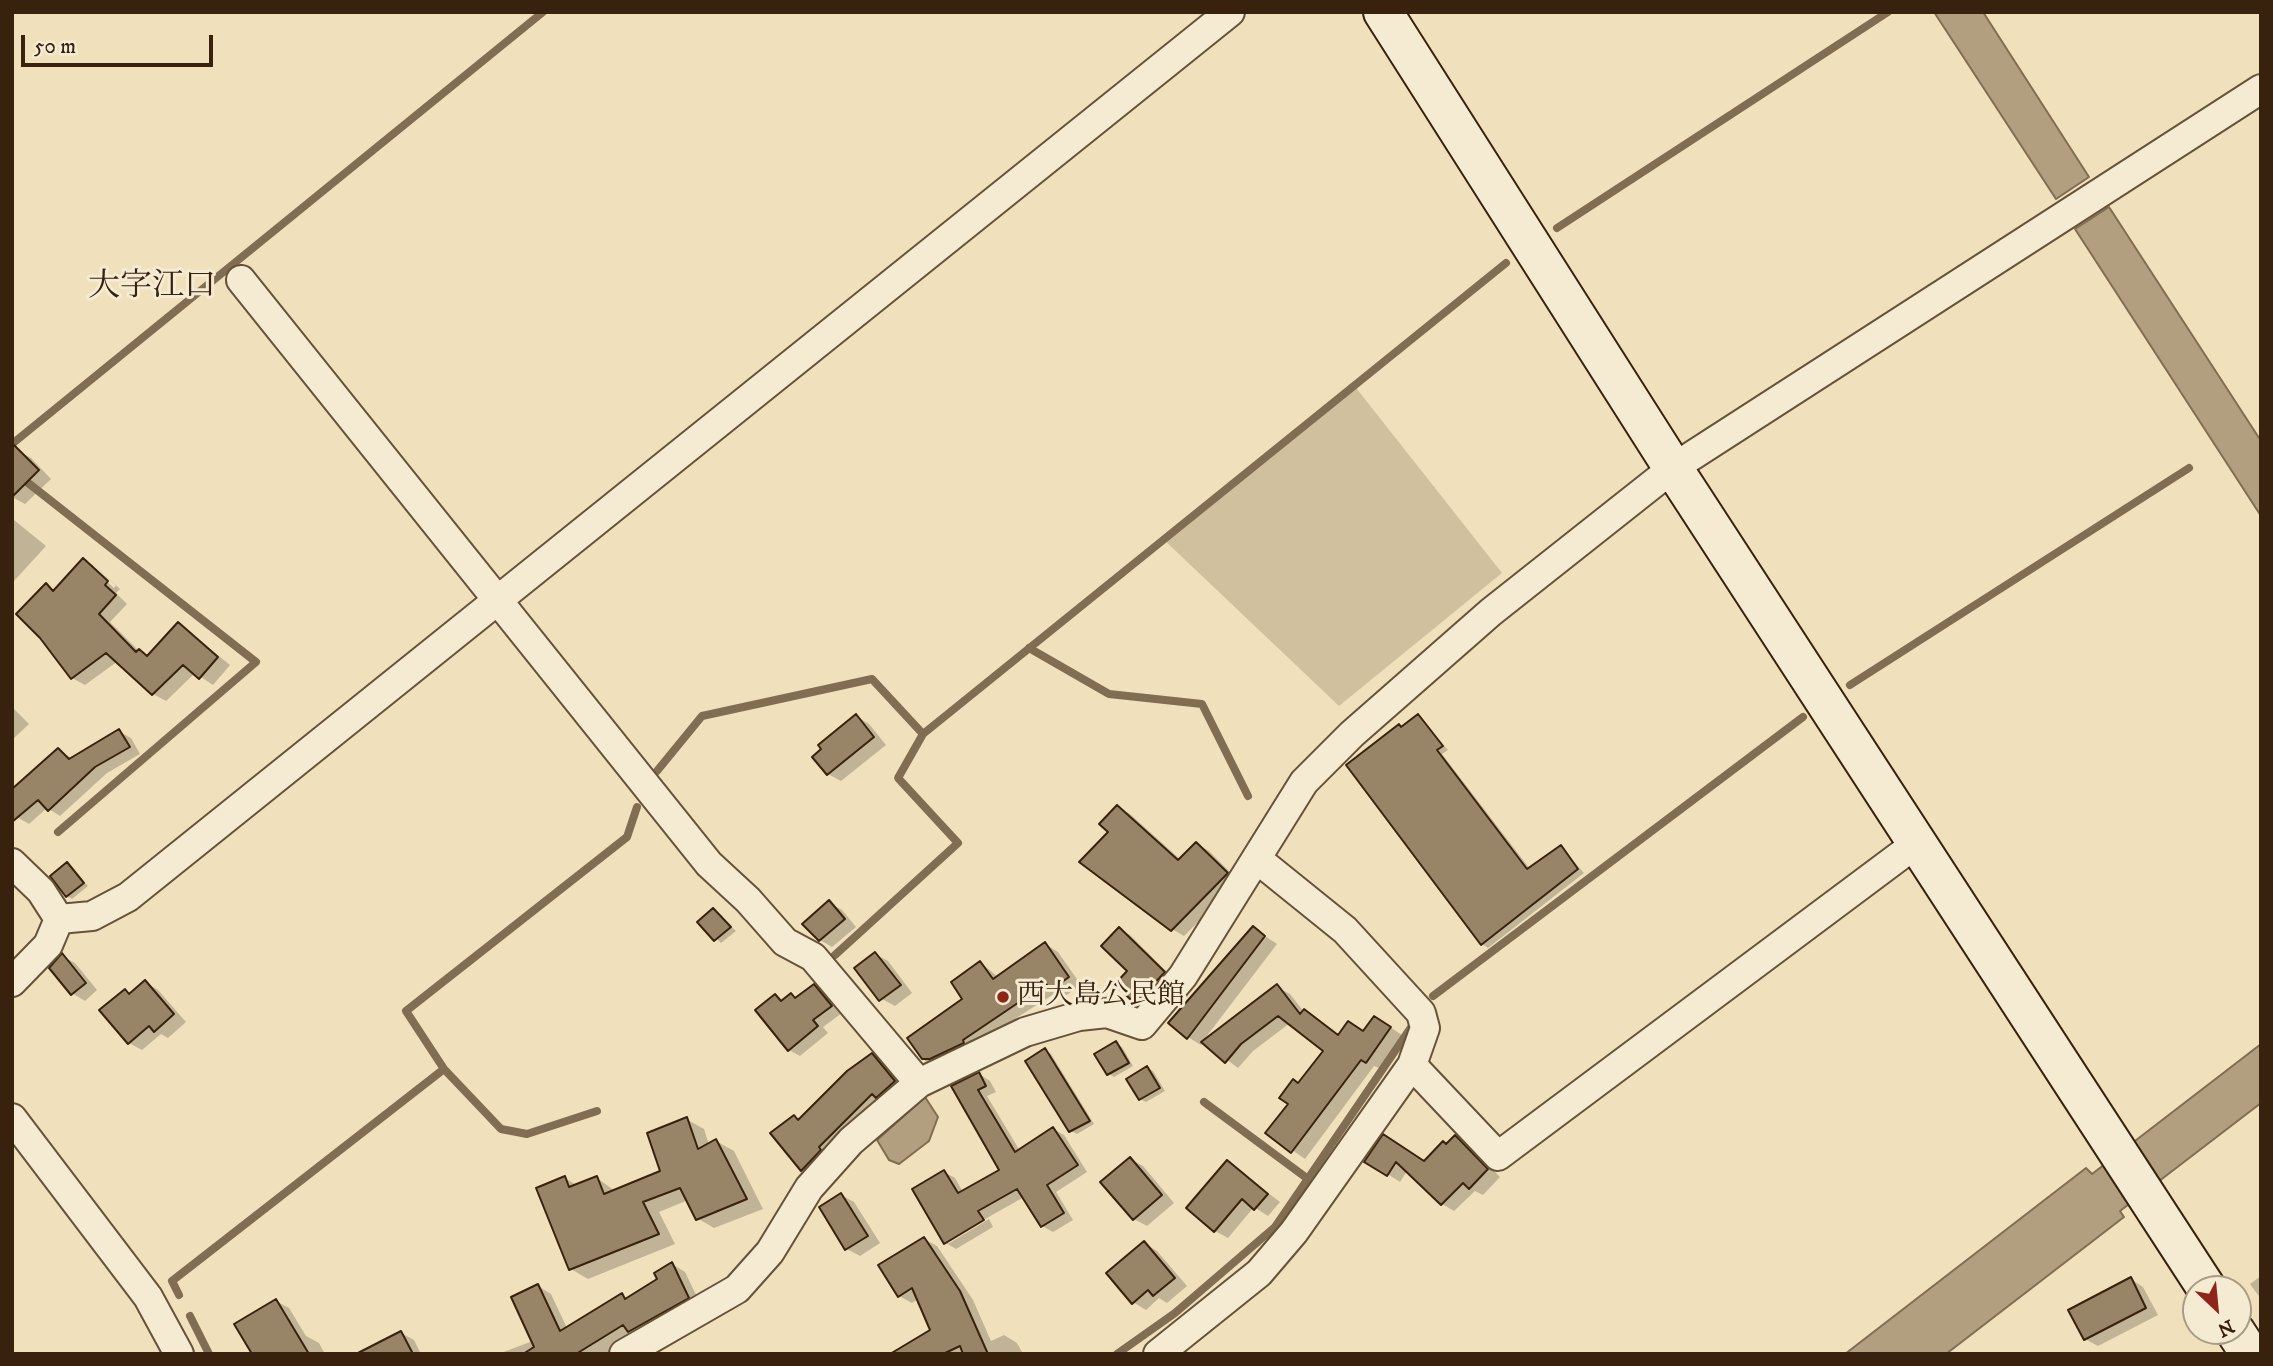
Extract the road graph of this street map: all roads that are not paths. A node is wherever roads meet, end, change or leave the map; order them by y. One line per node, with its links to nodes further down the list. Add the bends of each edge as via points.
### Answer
1 (1230, 12): 6 (street)
2 (1383, 12): 5 (street)
3 (2261, 89): 5 (street)
4 (241, 280): 6 (street)
5 (1673, 468): 7 (street); 8 (street, via 1490,612 1352,734 1304,782)
6 (499, 600): 10 (street, via 128,897 93,916); 13 (street, via 709,864 785,942 813,957)
7 (1917, 843): 12 (street, via 1498,1156); 15 (street)
8 (1257, 859): 12 (street, via 1345,930 1421,1013 1425,1028); 13 (street, via 1182,976 1142,1025 1107,1013 1079,1016 1025,1032)
9 (12, 863): 10 (street, via 41,891)
10 (59, 919): 11 (street, via 48,945)
11 (12, 982)
12 (1412, 1065): 18 (street, via 1294,1232 1259,1273)
13 (919, 1083): 17 (street, via 851,1141 809,1188 770,1252 737,1289)
14 (12, 1118): 16 (street, via 148,1297)
15 (2198, 1275)
16 (179, 1354)
17 (624, 1354)
18 (1158, 1354)

